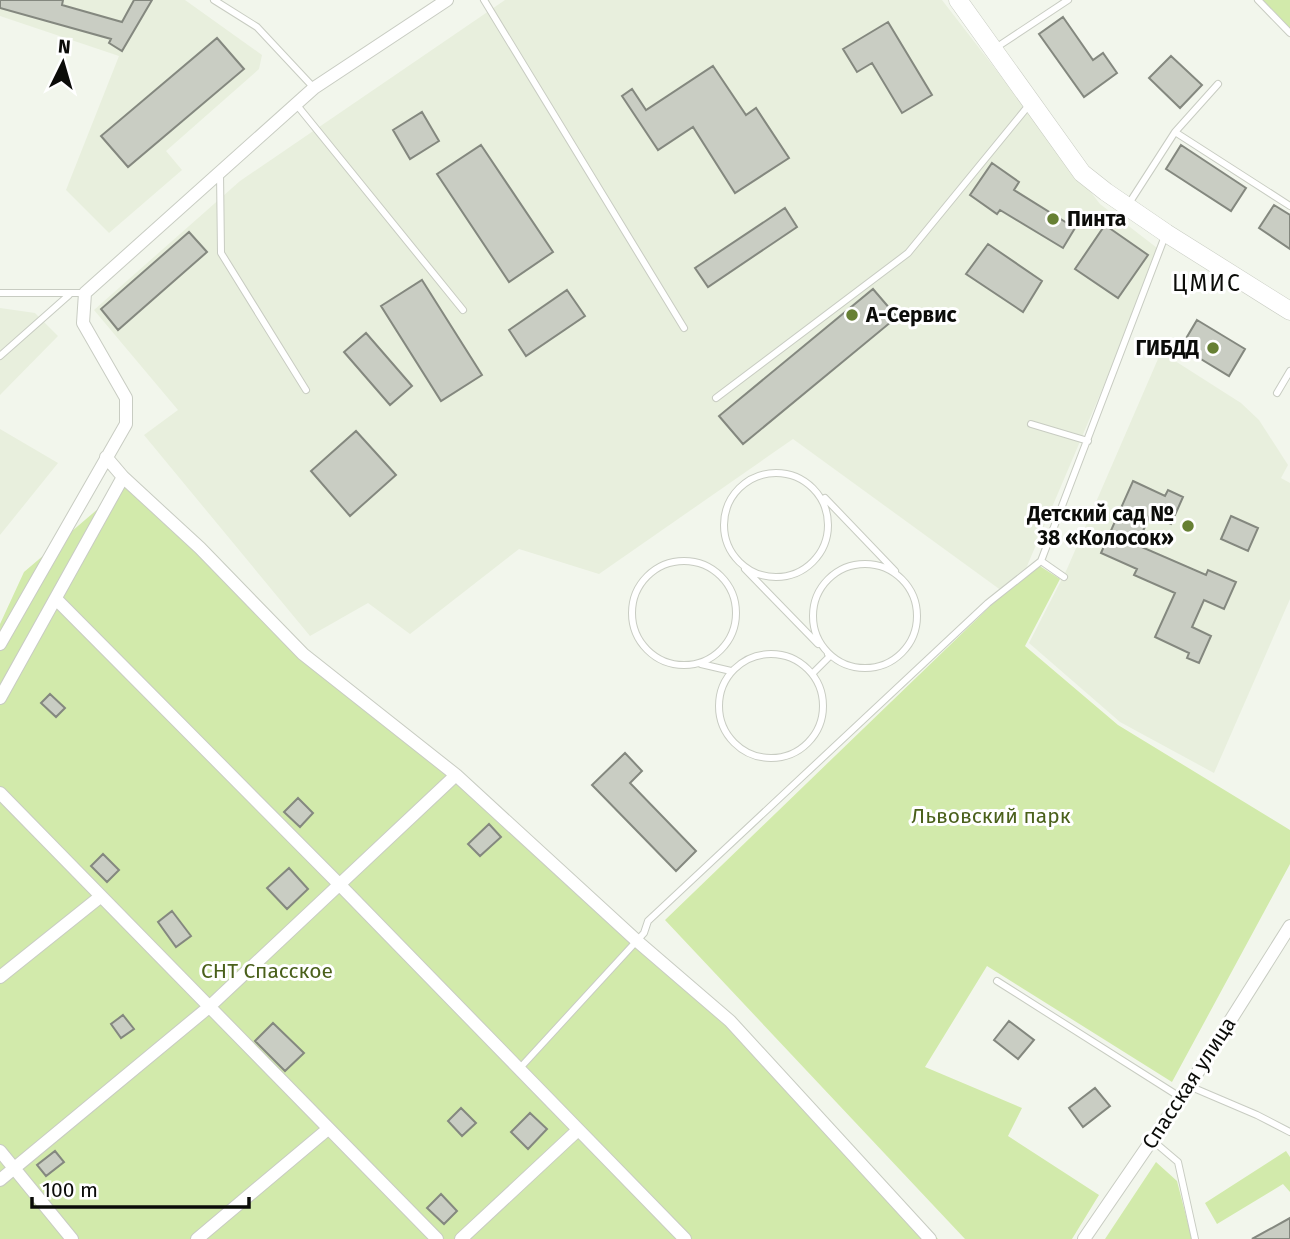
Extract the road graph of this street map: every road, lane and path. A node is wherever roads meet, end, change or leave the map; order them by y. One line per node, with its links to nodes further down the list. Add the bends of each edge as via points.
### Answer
1 (214, 0): 10 (lane, via 257,27)
2 (447, 0): 10 (street)
3 (484, 0): 23 (lane)
4 (958, 0): 8 (street)
5 (1068, 0): 8 (lane)
6 (1258, 0): 7 (lane)
7 (1290, 33)
8 (992, 50): 11 (street)
9 (1218, 84): 13 (lane)
10 (314, 88): 12 (street)
11 (1030, 103): 16 (street, via 1082,173); 28 (lane, via 908,253)
12 (296, 104): 14 (street); 21 (lane)
13 (1175, 132): 15 (lane); 16 (lane)
14 (220, 172): 19 (street); 26 (lane, via 221,253)
15 (1290, 206)
16 (1126, 207): 17 (street)
17 (1166, 233): 22 (street); 30 (lane)
18 (0, 293): 20 (lane)
19 (85, 293): 20 (lane); 31 (street, via 83,323 126,398 126,424)
20 (69, 295): 24 (lane)
21 (463, 310)
22 (1290, 311)
23 (684, 328)
24 (0, 356)
25 (1290, 371): 27 (lane)
26 (306, 390)
27 (1277, 393)
28 (716, 398)
29 (1031, 424): 30 (lane)
30 (1088, 441): 34 (lane)
31 (106, 457): 32 (street); 39 (street)
32 (122, 477): 38 (street); 45 (street, via 200,548 303,654)
33 (811, 484): 35 (lane, via 786,472 758,474 735,490 723,515 725,542); 35 (lane, via 827,507 829,535 817,560 794,575 766,577); 36 (lane)
34 (1041, 561): 37 (lane); 50 (lane, via 988,603 808,770 648,921)
35 (741, 565): 40 (lane)
36 (900, 575): 40 (lane, via 915,598 917,626 905,651 882,666 855,668); 40 (lane, via 875,563 847,565 824,581 812,606 814,633)
37 (1064, 577)
38 (56, 599): 44 (street); 47 (street)
39 (0, 644)
40 (830, 656): 43 (lane)
41 (701, 664): 41 (lane, via 674,666 649,654 633,631 631,603 643,578 666,563 694,561 719,573 734,596 736,624 724,648); 42 (lane)
42 (731, 671): 43 (lane, via 754,656 781,654); 43 (lane, via 719,696 721,724 736,747 761,759 789,757 812,741 824,716 822,689)
43 (812, 674)
44 (0, 698)
45 (456, 775): 47 (street); 50 (street)
46 (0, 793): 48 (street)
47 (338, 883): 53 (street); 54 (street)
48 (100, 897): 51 (street); 53 (street)
49 (1290, 926): 55 (street, Спасская улица)
50 (637, 941): 54 (lane); 69 (street, via 730,1021)
51 (0, 977)
52 (997, 981): 56 (lane)
53 (209, 1007): 57 (street); 62 (street)
54 (519, 1070): 58 (street)
55 (1189, 1086): 56 (street, Спасская улица); 59 (lane)
56 (1180, 1097): 60 (street, Спасская улица)
57 (328, 1129): 65 (street); 66 (street)
58 (578, 1130): 67 (street); 68 (street)
59 (1290, 1132)
60 (1152, 1140): 70 (street, Спасская улица); 71 (lane, via 1178,1162)
61 (0, 1151): 62 (street)
62 (14, 1168): 63 (street); 64 (street)
63 (0, 1180)
64 (72, 1239)
65 (197, 1239)
66 (437, 1239)
67 (461, 1239)
68 (685, 1239)
69 (930, 1239)
70 (1084, 1239)
71 (1195, 1239)

